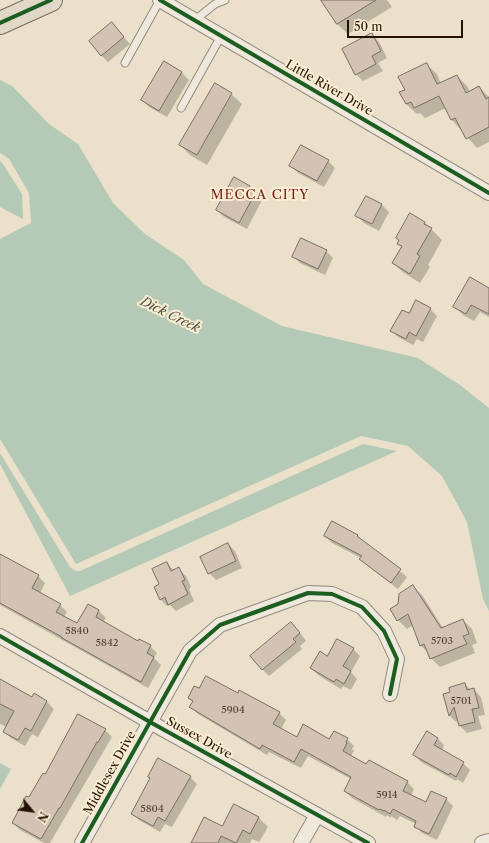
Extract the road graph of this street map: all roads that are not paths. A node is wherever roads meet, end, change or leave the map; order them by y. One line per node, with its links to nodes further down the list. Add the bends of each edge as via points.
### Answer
1 (51, 0): 5 (main road)
2 (160, 0): 4 (street, Little River Drive); 7 (lane)
3 (225, 0): 4 (lane, via 215,4)
4 (195, 20): 6 (street, Little River Drive)
5 (0, 23)
6 (221, 36): 8 (lane); 9 (street, Little River Drive)
7 (125, 63)
8 (181, 108)
9 (489, 193)
10 (0, 636): 12 (street, Sussex Drive)
11 (390, 694): 12 (street, Middlesex Drive, via 397,659 384,631 362,607 332,594 308,592 220,625 190,651)
12 (150, 722): 13 (street, Sussex Drive); 15 (street, Middlesex Drive)
13 (316, 815): 16 (street); 17 (street, Sussex Drive)
14 (489, 842): 18 (street)
15 (82, 843)
16 (301, 843)
17 (368, 843)
18 (482, 843)

